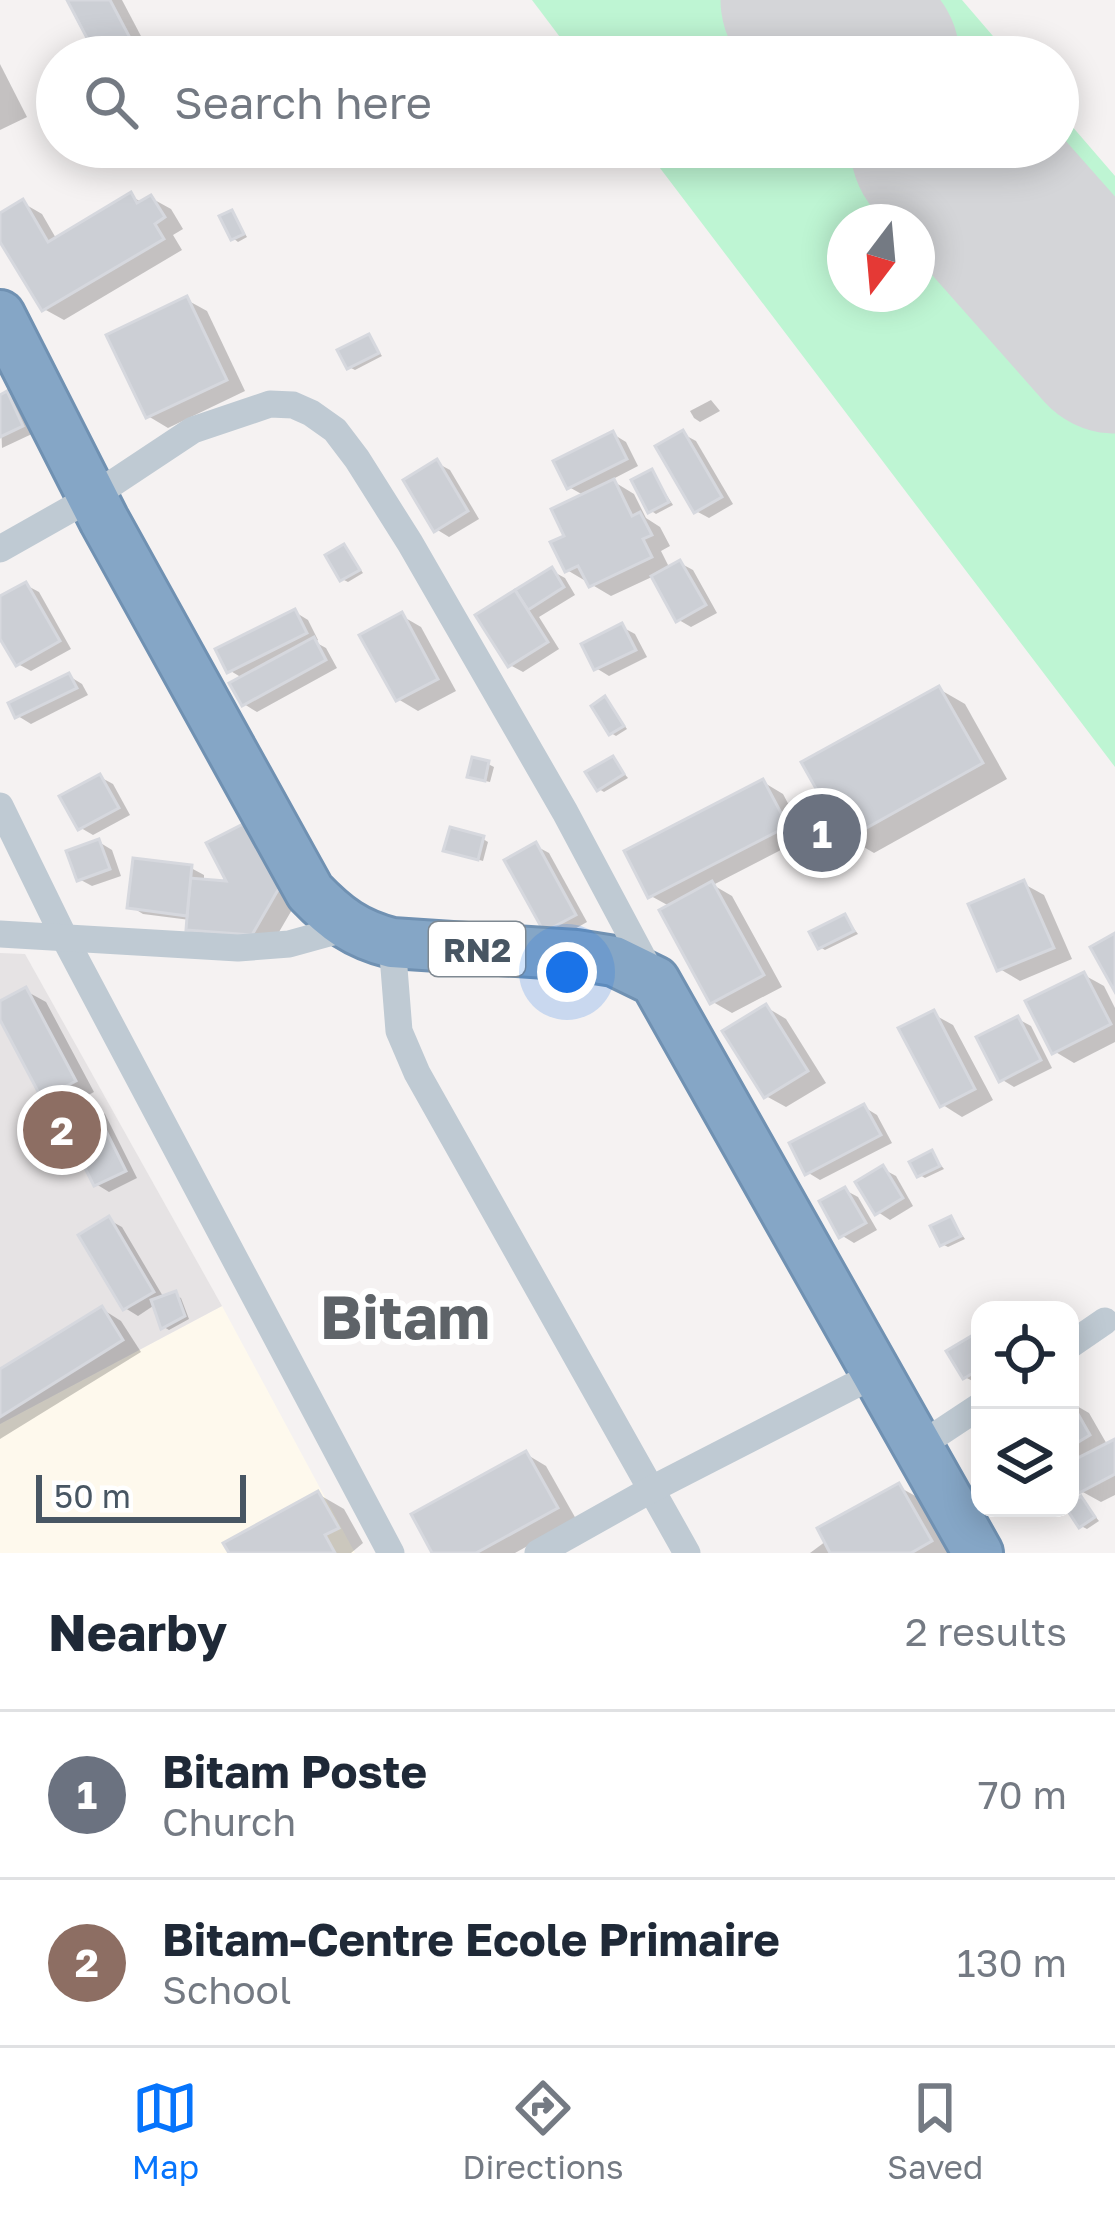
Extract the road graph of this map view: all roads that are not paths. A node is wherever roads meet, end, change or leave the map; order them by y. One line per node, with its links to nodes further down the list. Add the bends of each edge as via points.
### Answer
1 (0, 315): 2 (highway, RN2)
2 (92, 497): 3 (street); 5 (highway, RN2, via 310,892); 9 (street, via 193,430 270,404 292,405 335,430 410,543)
3 (0, 549)
4 (0, 806): 7 (street)
5 (347, 928): 7 (street, via 238,948); 8 (highway, RN2)
6 (0, 934): 7 (street)
7 (65, 939): 16 (street)
8 (392, 944): 9 (highway, RN2, via 575,955); 15 (street, via 399,1030 417,1073)
9 (655, 981): 12 (highway)
10 (1105, 1322): 11 (street)
11 (1079, 1339)
12 (876, 1374): 14 (highway); 15 (street)
13 (976, 1409): 14 (street)
14 (918, 1448): 19 (highway)
15 (652, 1489): 17 (street); 18 (street)
16 (391, 1553)
17 (538, 1553)
18 (687, 1553)
19 (978, 1553)

